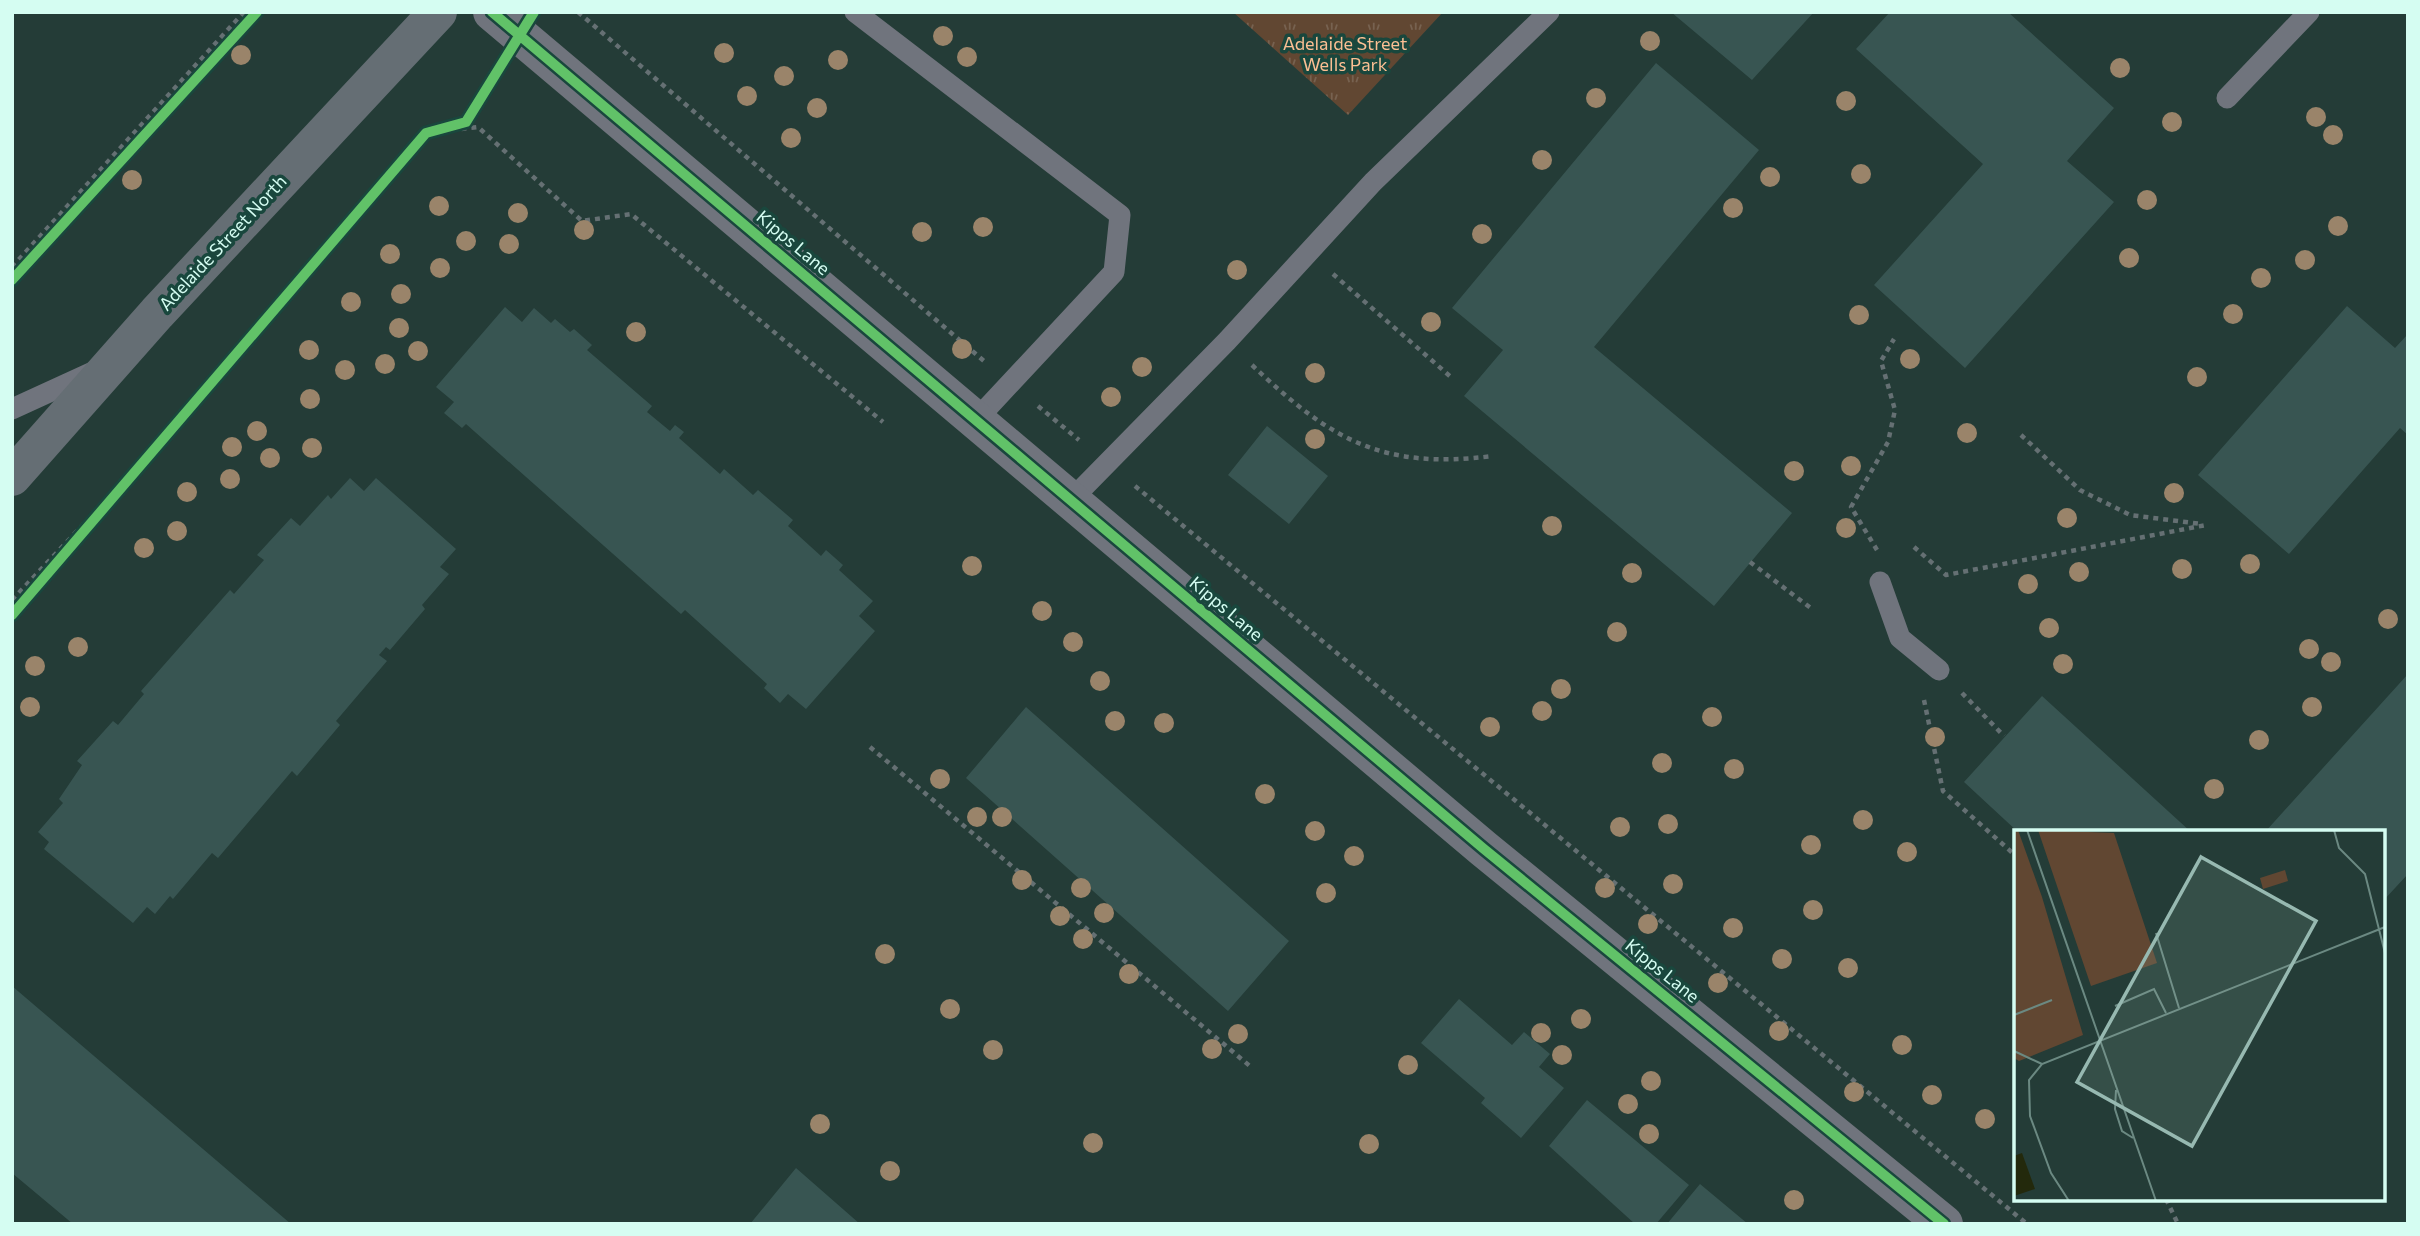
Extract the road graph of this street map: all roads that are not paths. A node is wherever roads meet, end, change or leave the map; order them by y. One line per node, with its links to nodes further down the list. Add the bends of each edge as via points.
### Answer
1 (438, 12): 7 (main road, Adelaide Street North)
2 (492, 12): 9 (street, Kipps Lane)
3 (855, 12): 9 (lane, via 1120,215 1114,272)
4 (1549, 12): 11 (lane, via 1373,182 1227,341)
5 (2309, 12): 6 (lane)
6 (2227, 98)
7 (113, 363): 8 (lane); 10 (main road, Adelaide Street North)
8 (12, 409)
9 (976, 420): 11 (street, Kipps Lane)
10 (12, 477)
11 (1071, 500): 14 (street, Kipps Lane, via 1474,840)
12 (1880, 582): 13 (lane, via 1899,638)
13 (1939, 670)
14 (1944, 1224)

